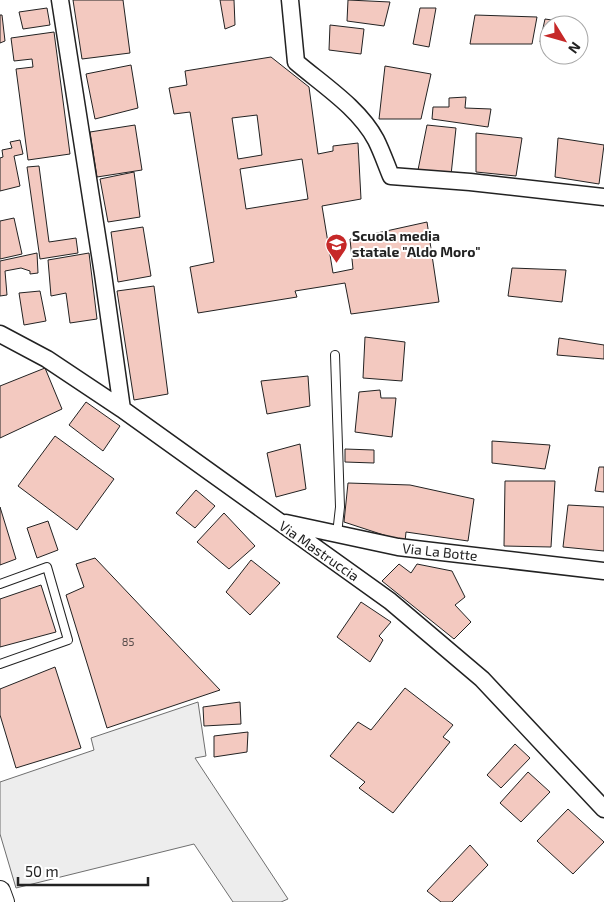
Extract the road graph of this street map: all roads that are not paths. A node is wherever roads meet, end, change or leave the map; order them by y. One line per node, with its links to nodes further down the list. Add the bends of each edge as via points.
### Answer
1 (60, 0): 6 (street)
2 (290, 0): 3 (street, via 296,62 363,121 376,139 391,176)
3 (604, 197)
4 (0, 334): 6 (street, Via Mastruccia, via 47,359)
5 (335, 356): 8 (lane, via 340,507)
6 (122, 410): 7 (street, Via Mastruccia)
7 (279, 522): 8 (street, Via La Botte); 12 (street, Via Mastruccia, via 390,601 482,679)
8 (337, 534): 9 (street, Via La Botte, via 398,547)
9 (604, 571)
10 (0, 584): 11 (lane, via 47,567 68,640)
11 (0, 664)
12 (602, 803)
13 (0, 891): 14 (street)
14 (4, 902)

